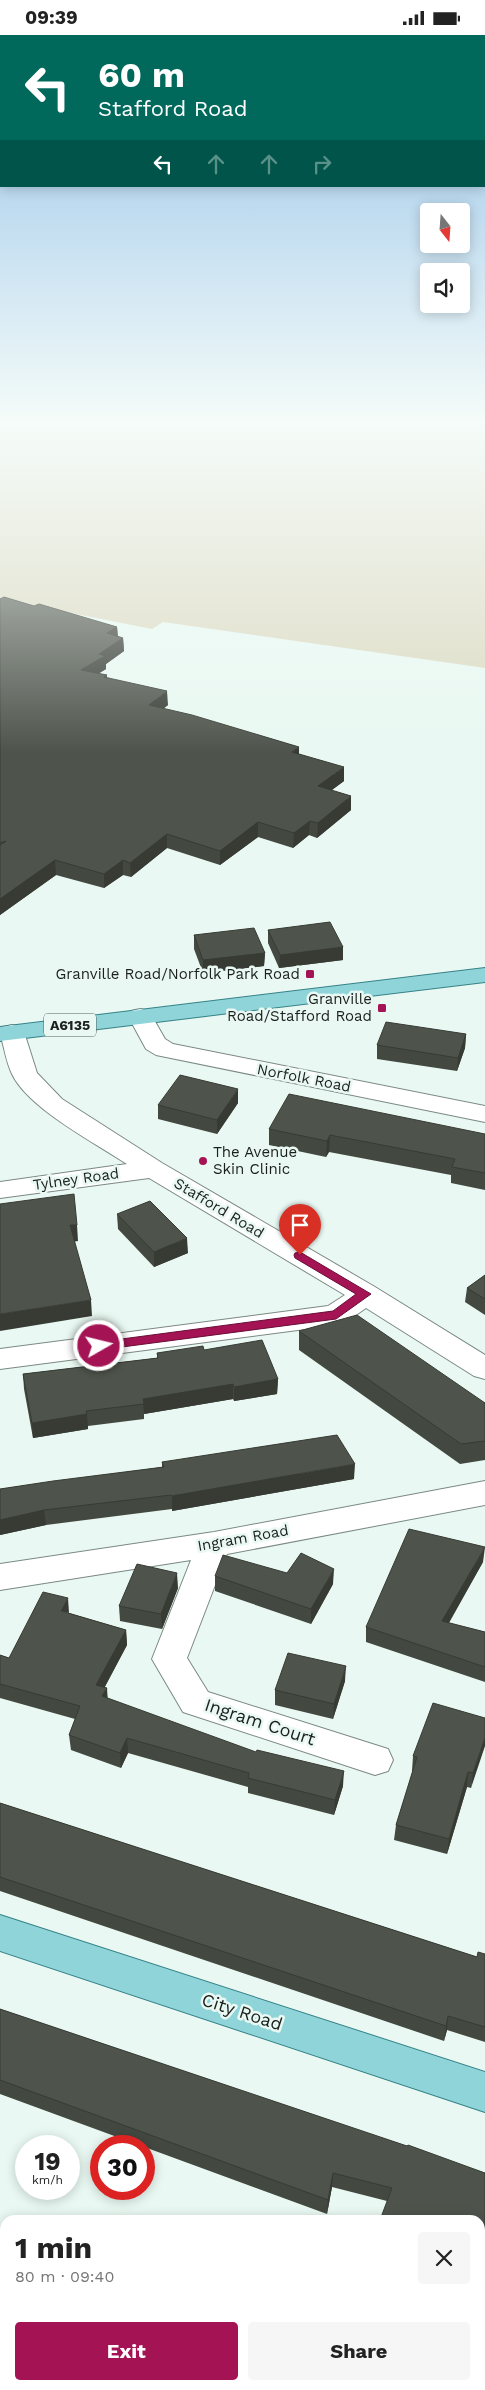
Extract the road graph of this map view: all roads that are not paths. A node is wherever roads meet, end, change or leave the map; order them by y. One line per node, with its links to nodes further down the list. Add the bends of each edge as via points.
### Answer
1 (485, 975): 2 (main road, A6135)
2 (140, 1016): 3 (main road, A6135); 4 (street, Norfolk Road, via 155,1044 166,1050)
3 (6, 1033): 5 (street, Stafford Road, via 24,1073 39,1092)
4 (485, 1114)
5 (153, 1169): 6 (street, Tylney Road); 7 (street, Stafford Road)
6 (0, 1190)
7 (365, 1294): 8 (street, via 336,1315); 9 (street, Stafford Road)
8 (0, 1359)
9 (485, 1369)
10 (485, 1493): 11 (street, Ingram Road)
11 (214, 1544): 12 (street, Ingram Road); 13 (street, Ingram Court, via 169,1659 196,1702)
12 (0, 1577)
13 (374, 1760)
14 (0, 1933): 15 (main road, City Road)
15 (485, 2092)

